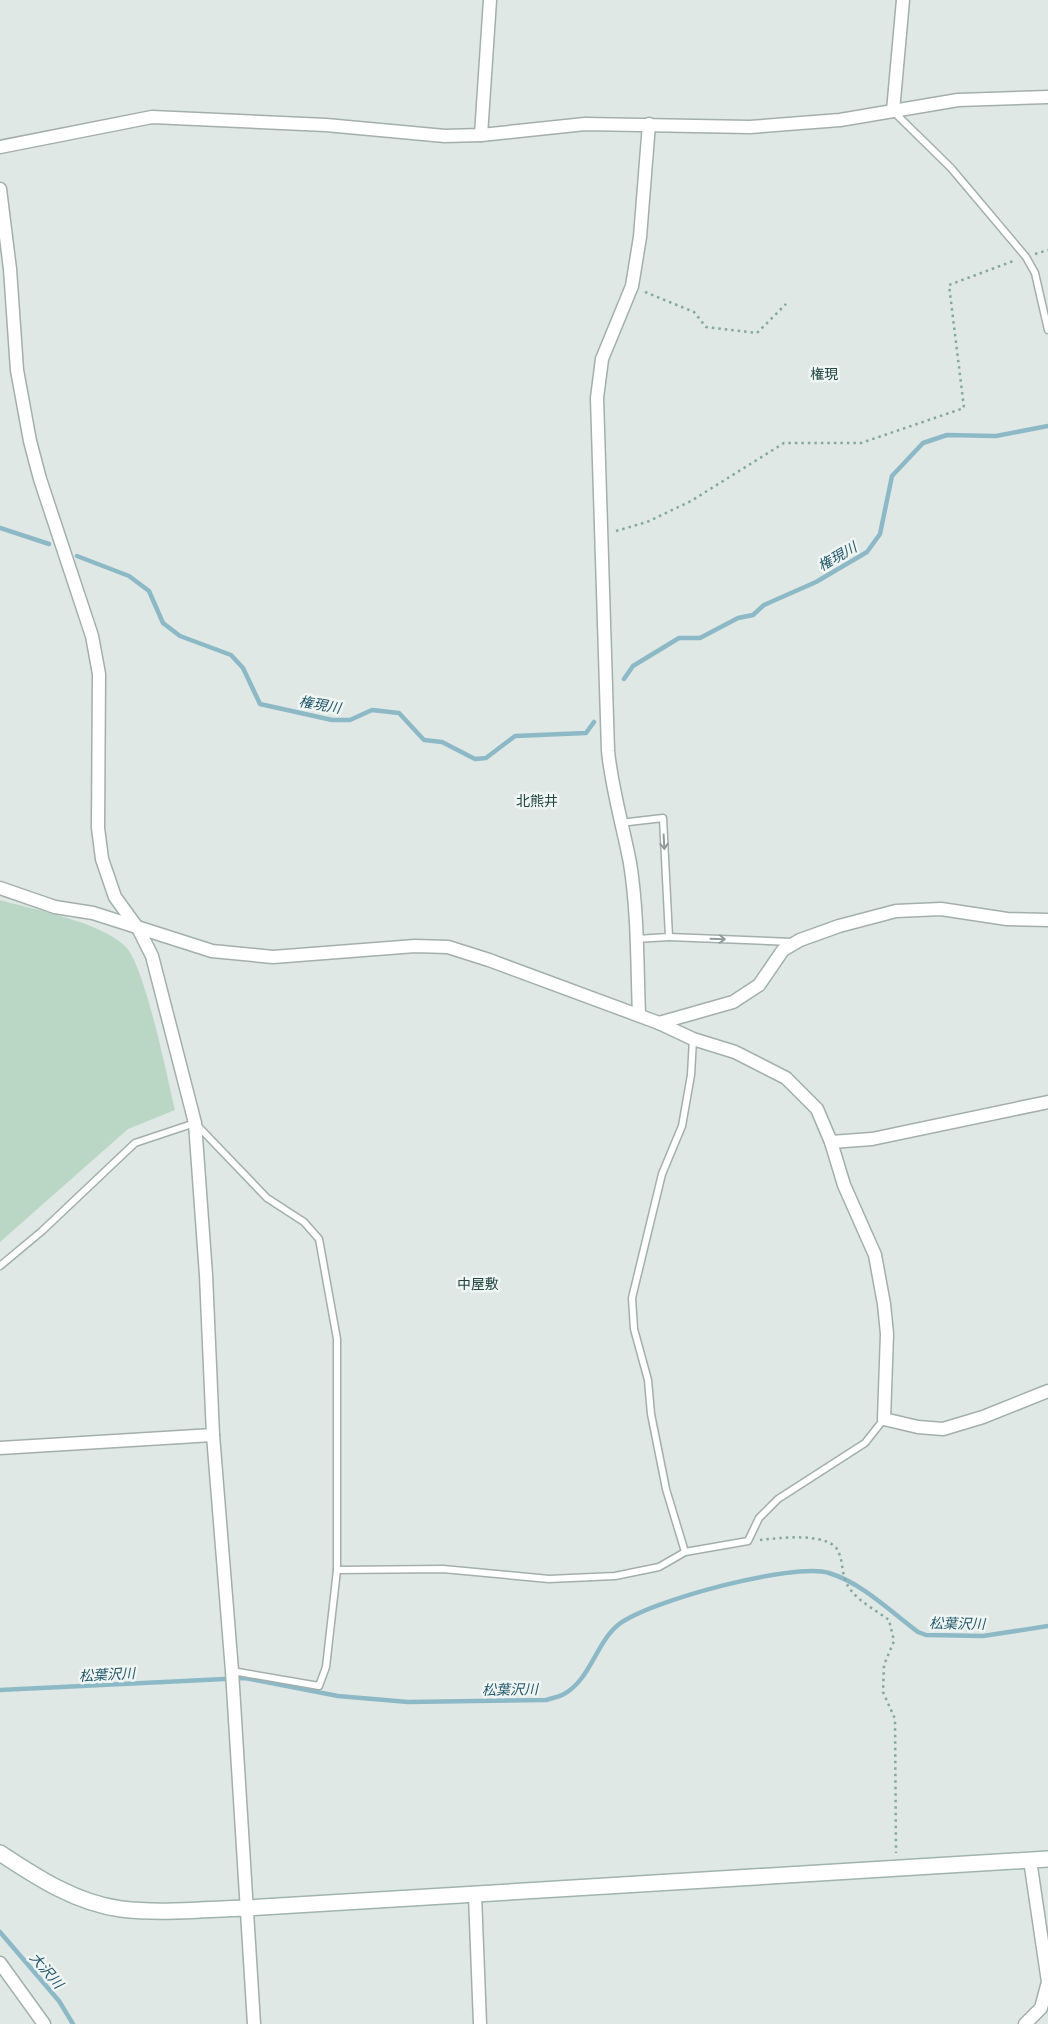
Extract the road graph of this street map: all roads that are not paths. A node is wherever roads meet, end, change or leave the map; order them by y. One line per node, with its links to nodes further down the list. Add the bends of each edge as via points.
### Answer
1 (490, 0): 6 (street)
2 (903, 0): 4 (street)
3 (1048, 97): 4 (street, via 958,100)
4 (893, 111): 5 (street, via 840,120 750,127); 9 (lane, via 951,168 1026,257 1035,273)
5 (649, 124): 6 (street, via 585,124); 10 (street, via 640,237 632,286 602,359 597,398 608,751)
6 (482, 135): 7 (street, via 445,136 326,125 152,117)
7 (0, 147)
8 (0, 189): 13 (street, via 17,370 30,441 92,636 99,674 98,828 102,860 115,897)
9 (1048, 330)
10 (620, 823): 14 (lane, one-way to 14, via 663,818); 15 (street, via 630,864)
11 (0, 888): 13 (street, via 55,908 93,913)
12 (1048, 920): 16 (street, via 1007,919 941,909 896,911 839,926)
13 (139, 930): 17 (street, via 212,951 273,957 415,946 448,947); 21 (street, via 152,956)
14 (669, 937): 15 (lane); 16 (lane, one-way to 16)
15 (636, 939): 17 (street)
16 (795, 943): 18 (street, via 783,950 759,985 733,1002)
17 (639, 1015): 18 (street)
18 (659, 1023): 19 (street)
19 (693, 1039): 22 (street, via 735,1052 786,1078 817,1109); 28 (lane, via 691,1075 682,1126 662,1174 632,1298 634,1329 648,1380 651,1414 666,1489)
20 (1048, 1102): 22 (street, via 872,1139)
21 (195, 1123): 23 (lane, via 136,1143); 26 (street); 29 (lane, via 267,1198 304,1222 319,1239 337,1339)
22 (831, 1142): 25 (street, via 844,1185 877,1265 887,1334)
23 (0, 1266)
24 (1048, 1391): 25 (street, via 992,1414 943,1429 918,1428)
25 (884, 1419): 28 (lane, via 865,1443 778,1499 759,1518 748,1541)
26 (213, 1435): 27 (street); 30 (street)
27 (0, 1448)
28 (685, 1552): 29 (lane, via 659,1567 615,1576 549,1579 443,1569)
29 (337, 1570): 30 (lane, via 326,1667 319,1686)
30 (232, 1671): 35 (street)
31 (0, 1853): 35 (street, via 65,1892 118,1908 139,1911)
32 (1048, 1859): 33 (street)
33 (1030, 1860): 34 (street); 40 (street, via 1048,1982 1041,2008)
34 (475, 1895): 35 (street); 39 (street)
35 (247, 1908): 38 (street)
36 (0, 1962): 37 (street)
37 (44, 2024)
38 (254, 2024)
39 (480, 2024)
40 (1025, 2024)

